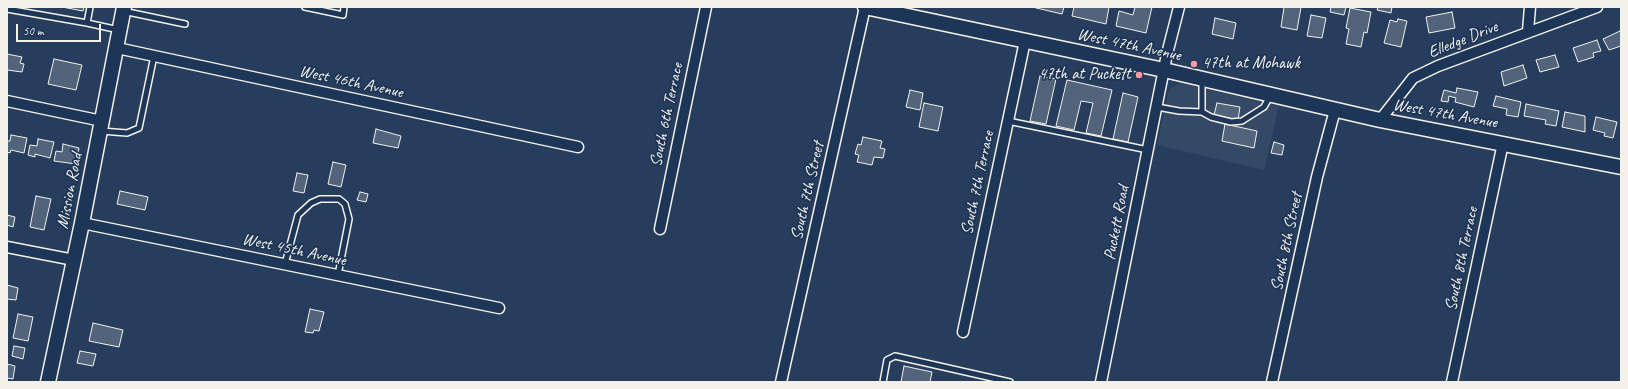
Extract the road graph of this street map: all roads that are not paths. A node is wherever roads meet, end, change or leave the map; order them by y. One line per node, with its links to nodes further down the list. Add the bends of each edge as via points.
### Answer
1 (90, 7): 11 (lane)
2 (305, 7): 3 (lane, via 343,15)
3 (344, 7)
4 (706, 7): 33 (street, South 6th Terrace)
5 (865, 7): 15 (street, West 47th Avenue); 41 (street, South 7th Street)
6 (1179, 7): 18 (street, Puckett Road)
7 (1530, 7): 14 (street)
8 (1597, 7): 14 (street, Elledge Drive)
9 (7, 8): 11 (lane)
10 (124, 9): 12 (lane); 13 (street, Mission Road)
11 (87, 23): 13 (lane)
12 (185, 24)
13 (120, 30): 16 (street, Mission Road)
14 (1528, 31): 25 (street, Elledge Drive, via 1413,78)
15 (1025, 41): 18 (street, West 47th Avenue); 26 (street, South 7th Terrace)
16 (117, 48): 17 (street, West 46th Avenue); 27 (street, Mission Road)
17 (154, 56): 27 (lane, via 139,128 127,133); 29 (street, West 46th Avenue)
18 (1164, 70): 19 (street, West 47th Avenue); 22 (street, Puckett Road)
19 (1202, 79): 20 (street, West 47th Avenue); 24 (lane)
20 (1270, 95): 23 (street, West 47th Avenue); 24 (lane, via 1264,107 1242,121 1231,122 1210,118)
21 (7, 101): 27 (street)
22 (1156, 107): 24 (lane); 30 (street, Puckett Road)
23 (1335, 110): 25 (street, West 47th Avenue); 45 (street, South 8th Street, via 1317,177)
24 (1202, 112)
25 (1380, 120): 28 (street, West 47th Avenue)
26 (1008, 121): 30 (lane); 39 (street, South 7th Terrace)
27 (101, 126): 32 (street, Mission Road)
28 (1503, 143): 31 (street, West 47th Avenue); 46 (street, South 8th Terrace)
29 (578, 147)
30 (1148, 150): 44 (street, Puckett Road)
31 (1621, 167)
32 (82, 223): 35 (street, Mission Road); 36 (street, West 45th Avenue)
33 (660, 229)
34 (7, 247): 35 (street)
35 (74, 260): 40 (street, Mission Road)
36 (285, 264): 37 (street, West 45th Avenue); 37 (lane, via 298,215 311,203 320,199 339,199 345,204 349,219)
37 (338, 275): 38 (street, West 45th Avenue)
38 (499, 308)
39 (963, 332)
40 (48, 382)
41 (781, 382)
42 (883, 382): 43 (lane, via 887,360 895,356)
43 (1010, 382)
44 (1101, 382)
45 (1272, 382)
46 (1452, 382)

